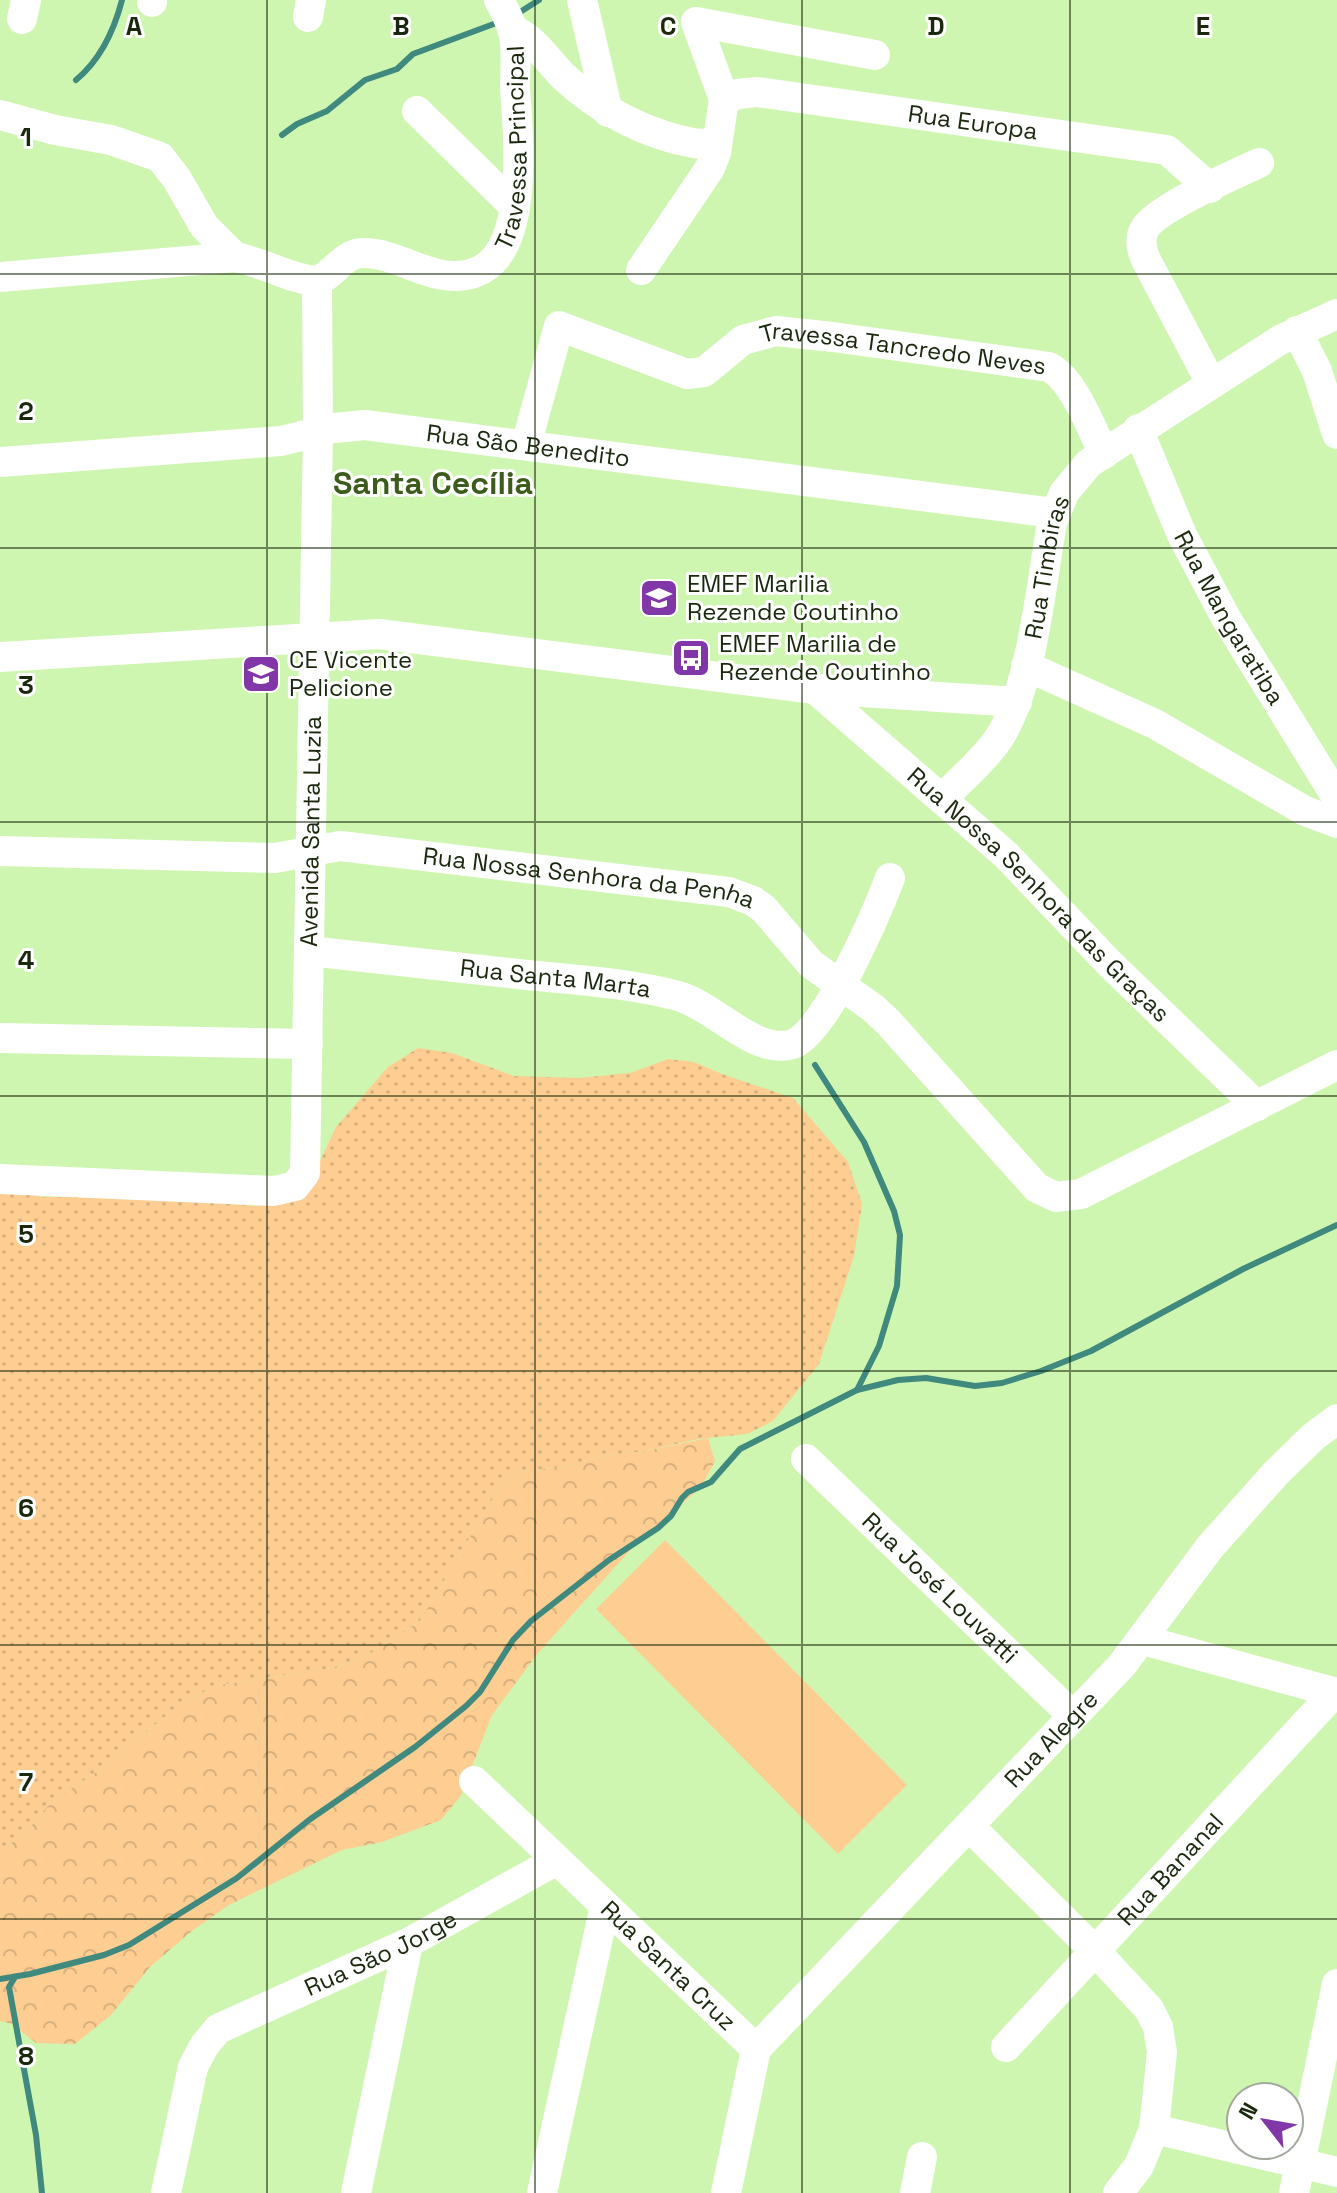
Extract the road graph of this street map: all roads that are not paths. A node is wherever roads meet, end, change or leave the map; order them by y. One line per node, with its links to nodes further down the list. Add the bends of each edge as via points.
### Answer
1 (499, 0): 3 (street)
2 (582, 0): 7 (street)
3 (513, 30): 7 (street); 12 (street, Travessa Principal, via 518,152)
4 (875, 55): 5 (street, via 696,22)
5 (724, 99): 9 (street); 11 (street, Rua Europa, via 757,92 1167,150)
6 (417, 111): 12 (street)
7 (608, 112): 9 (street, via 684,141)
8 (0, 115): 13 (street, via 111,140 160,157 204,226)
9 (716, 141): 14 (street, via 710,168)
10 (1259, 163): 11 (street)
11 (1210, 188): 19 (street, via 1150,221 1142,250)
12 (514, 206): 16 (street, Travessa Principal, via 498,256 476,273 442,276 361,253)
13 (235, 257): 15 (street); 16 (street)
14 (641, 270)
15 (0, 277)
16 (317, 281): 21 (street, Avenida Santa Luzia)
17 (1337, 314): 18 (street, Rua Timbiras)
18 (1297, 331): 19 (street, Rua Timbiras); 22 (street, via 1317,371)
19 (1211, 383): 20 (street, Rua Timbiras)
20 (1138, 429): 24 (street, Rua Timbiras); 32 (street, Rua Mangaratiba, via 1182,535 1226,618)
21 (318, 433): 23 (street, Rua São Benedito, via 365,425); 25 (street, Rua São Benedito, via 281,441); 27 (street, Avenida Santa Luzia)
22 (1337, 434)
23 (526, 445): 24 (street, Travessa Tancredo Neves, via 559,326 687,374 704,372 743,340 776,331 1049,367 1071,390); 26 (street, Rua São Benedito)
24 (1104, 454): 26 (street, Rua Timbiras, via 1071,483)
25 (0, 462)
26 (1054, 513): 29 (street, Rua Timbiras)
27 (313, 637): 28 (street); 30 (street, via 379,634); 36 (street, Avenida Santa Luzia)
28 (0, 657)
29 (1026, 666): 31 (street, Rua Timbiras); 34 (street, via 1155,724 1305,811)
30 (815, 689): 31 (street); 33 (street, Rua Nossa Senhora das Graças)
31 (1017, 702): 33 (street, Rua Timbiras, via 995,744)
32 (1337, 798)
33 (942, 799): 43 (street, Rua Nossa Senhora das Graças, via 1006,855)
34 (1337, 823)
35 (0, 851): 36 (street, Rua Nossa Senhora da Penha, via 275,858)
36 (310, 853): 38 (street, Avenida Santa Luzia); 39 (street, Rua Nossa Senhora da Penha, via 340,846 729,892 764,909 811,964)
37 (890, 878): 39 (street)
38 (309, 951): 39 (street, Rua Santa Marta, via 661,992 704,1006 754,1040 777,1045 796,1043); 41 (street, Avenida Santa Luzia)
39 (840, 986): 43 (street, Rua Nossa Senhora da Penha, via 888,1022 1037,1188 1056,1197 1081,1194)
40 (0, 1038): 41 (street)
41 (308, 1044): 44 (street, Avenida Santa Luzia, via 307,1163 295,1186 274,1191)
42 (1337, 1065): 43 (street)
43 (1257, 1106)
44 (0, 1179)
45 (1337, 1419): 47 (street, Rua Alegre, via 1277,1472 1210,1547)
46 (806, 1459): 49 (street, Rua José Louvatti)
47 (1143, 1640): 48 (street); 49 (street, Rua Alegre)
48 (1336, 1692): 55 (street, Rua Bananal)
49 (1073, 1716): 51 (street, Rua Alegre)
50 (474, 1781): 52 (street, Rua Santa Cruz)
51 (969, 1826): 55 (street); 59 (street, Rua Alegre)
52 (557, 1860): 53 (street, Rua Santa Cruz); 54 (street, Rua São Jorge)
53 (605, 1906): 59 (street, Rua Santa Cruz); 66 (street)
54 (408, 1943): 64 (street, Rua São Jorge, via 218,2029 193,2067); 65 (street)
55 (1095, 1951): 58 (street, Rua Bananal); 60 (street, via 1149,2009 1160,2031)
56 (1337, 1984): 57 (street)
57 (1333, 2030): 63 (street)
58 (1006, 2047)
59 (756, 2049): 67 (street, Rua Santa Cruz)
60 (1154, 2129): 63 (street); 69 (street, via 1139,2166)
61 (922, 2157): 68 (street)
62 (1337, 2172): 63 (street)
63 (1297, 2178)
64 (166, 2193)
65 (356, 2193)
66 (542, 2193)
67 (726, 2193)
68 (915, 2193)
69 (1118, 2193)

